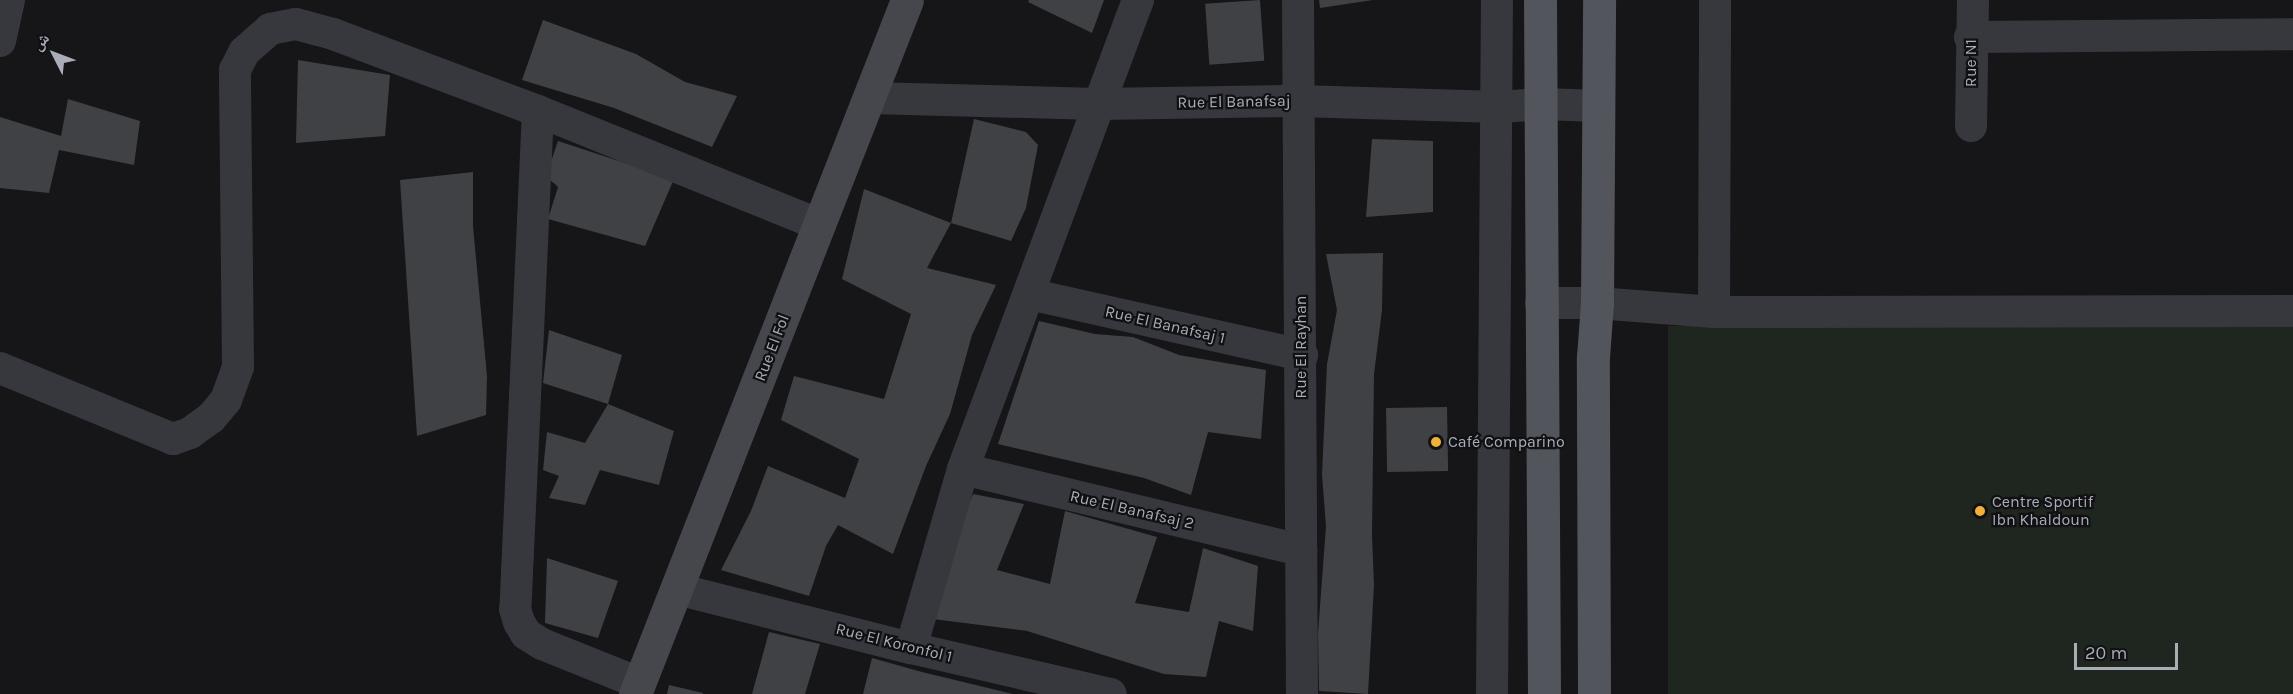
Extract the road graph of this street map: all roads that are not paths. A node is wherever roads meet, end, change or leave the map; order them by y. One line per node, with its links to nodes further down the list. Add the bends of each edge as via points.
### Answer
1 (9, 0): 12 (street)
2 (907, 0): 13 (street, Rue El Fol)
3 (1138, 0): 15 (street)
4 (1298, 0): 14 (street, Rue El Rayhan)
5 (1497, 0): 18 (street)
6 (1540, 0): 16 (main road)
7 (1599, 0): 17 (main road)
8 (1715, 0): 26 (street)
9 (1972, 0): 11 (street, Rue N1)
10 (2293, 34): 11 (street)
11 (1970, 37): 20 (street, Rue N1)
12 (0, 41)
13 (870, 98): 15 (street, Rue El Banafsaj); 21 (street, Rue El Fol)
14 (1299, 101): 15 (street, Rue El Banafsaj); 18 (street, Rue El Banafsaj); 27 (street, Rue El Rayhan)
15 (1098, 104): 22 (street)
16 (1542, 104): 17 (street, Rue El Banafsaj); 18 (street, Rue El Banafsaj); 23 (main road)
17 (1599, 106): 24 (main road)
18 (1498, 107): 36 (street)
19 (538, 111): 21 (street); 28 (street, via 333,34 296,24 270,29 244,52 235,70 238,367 221,406 190,433 173,439); 33 (street, via 515,609 526,634)
20 (1971, 126)
21 (820, 225): 31 (street, Rue El Fol)
22 (1029, 294): 27 (street, Rue El Banafsaj 1); 29 (street)
23 (1541, 303): 24 (street); 37 (main road)
24 (1597, 303): 26 (street); 38 (main road, via 1593,357)
25 (2293, 311): 26 (street)
26 (1714, 312)
27 (1302, 355): 30 (street, Rue El Rayhan)
28 (0, 368)
29 (963, 469): 30 (street, Rue El Banafsaj 2); 32 (street)
30 (1301, 550): 35 (street, Rue El Rayhan)
31 (677, 589): 32 (street, Rue El Koronfol 1); 33 (street, Rue El Fol)
32 (911, 648): 34 (street, Rue El Koronfol 1)
33 (637, 688)
34 (1111, 694)
35 (1302, 694)
36 (1492, 694)
37 (1544, 694)
38 (1594, 694)

